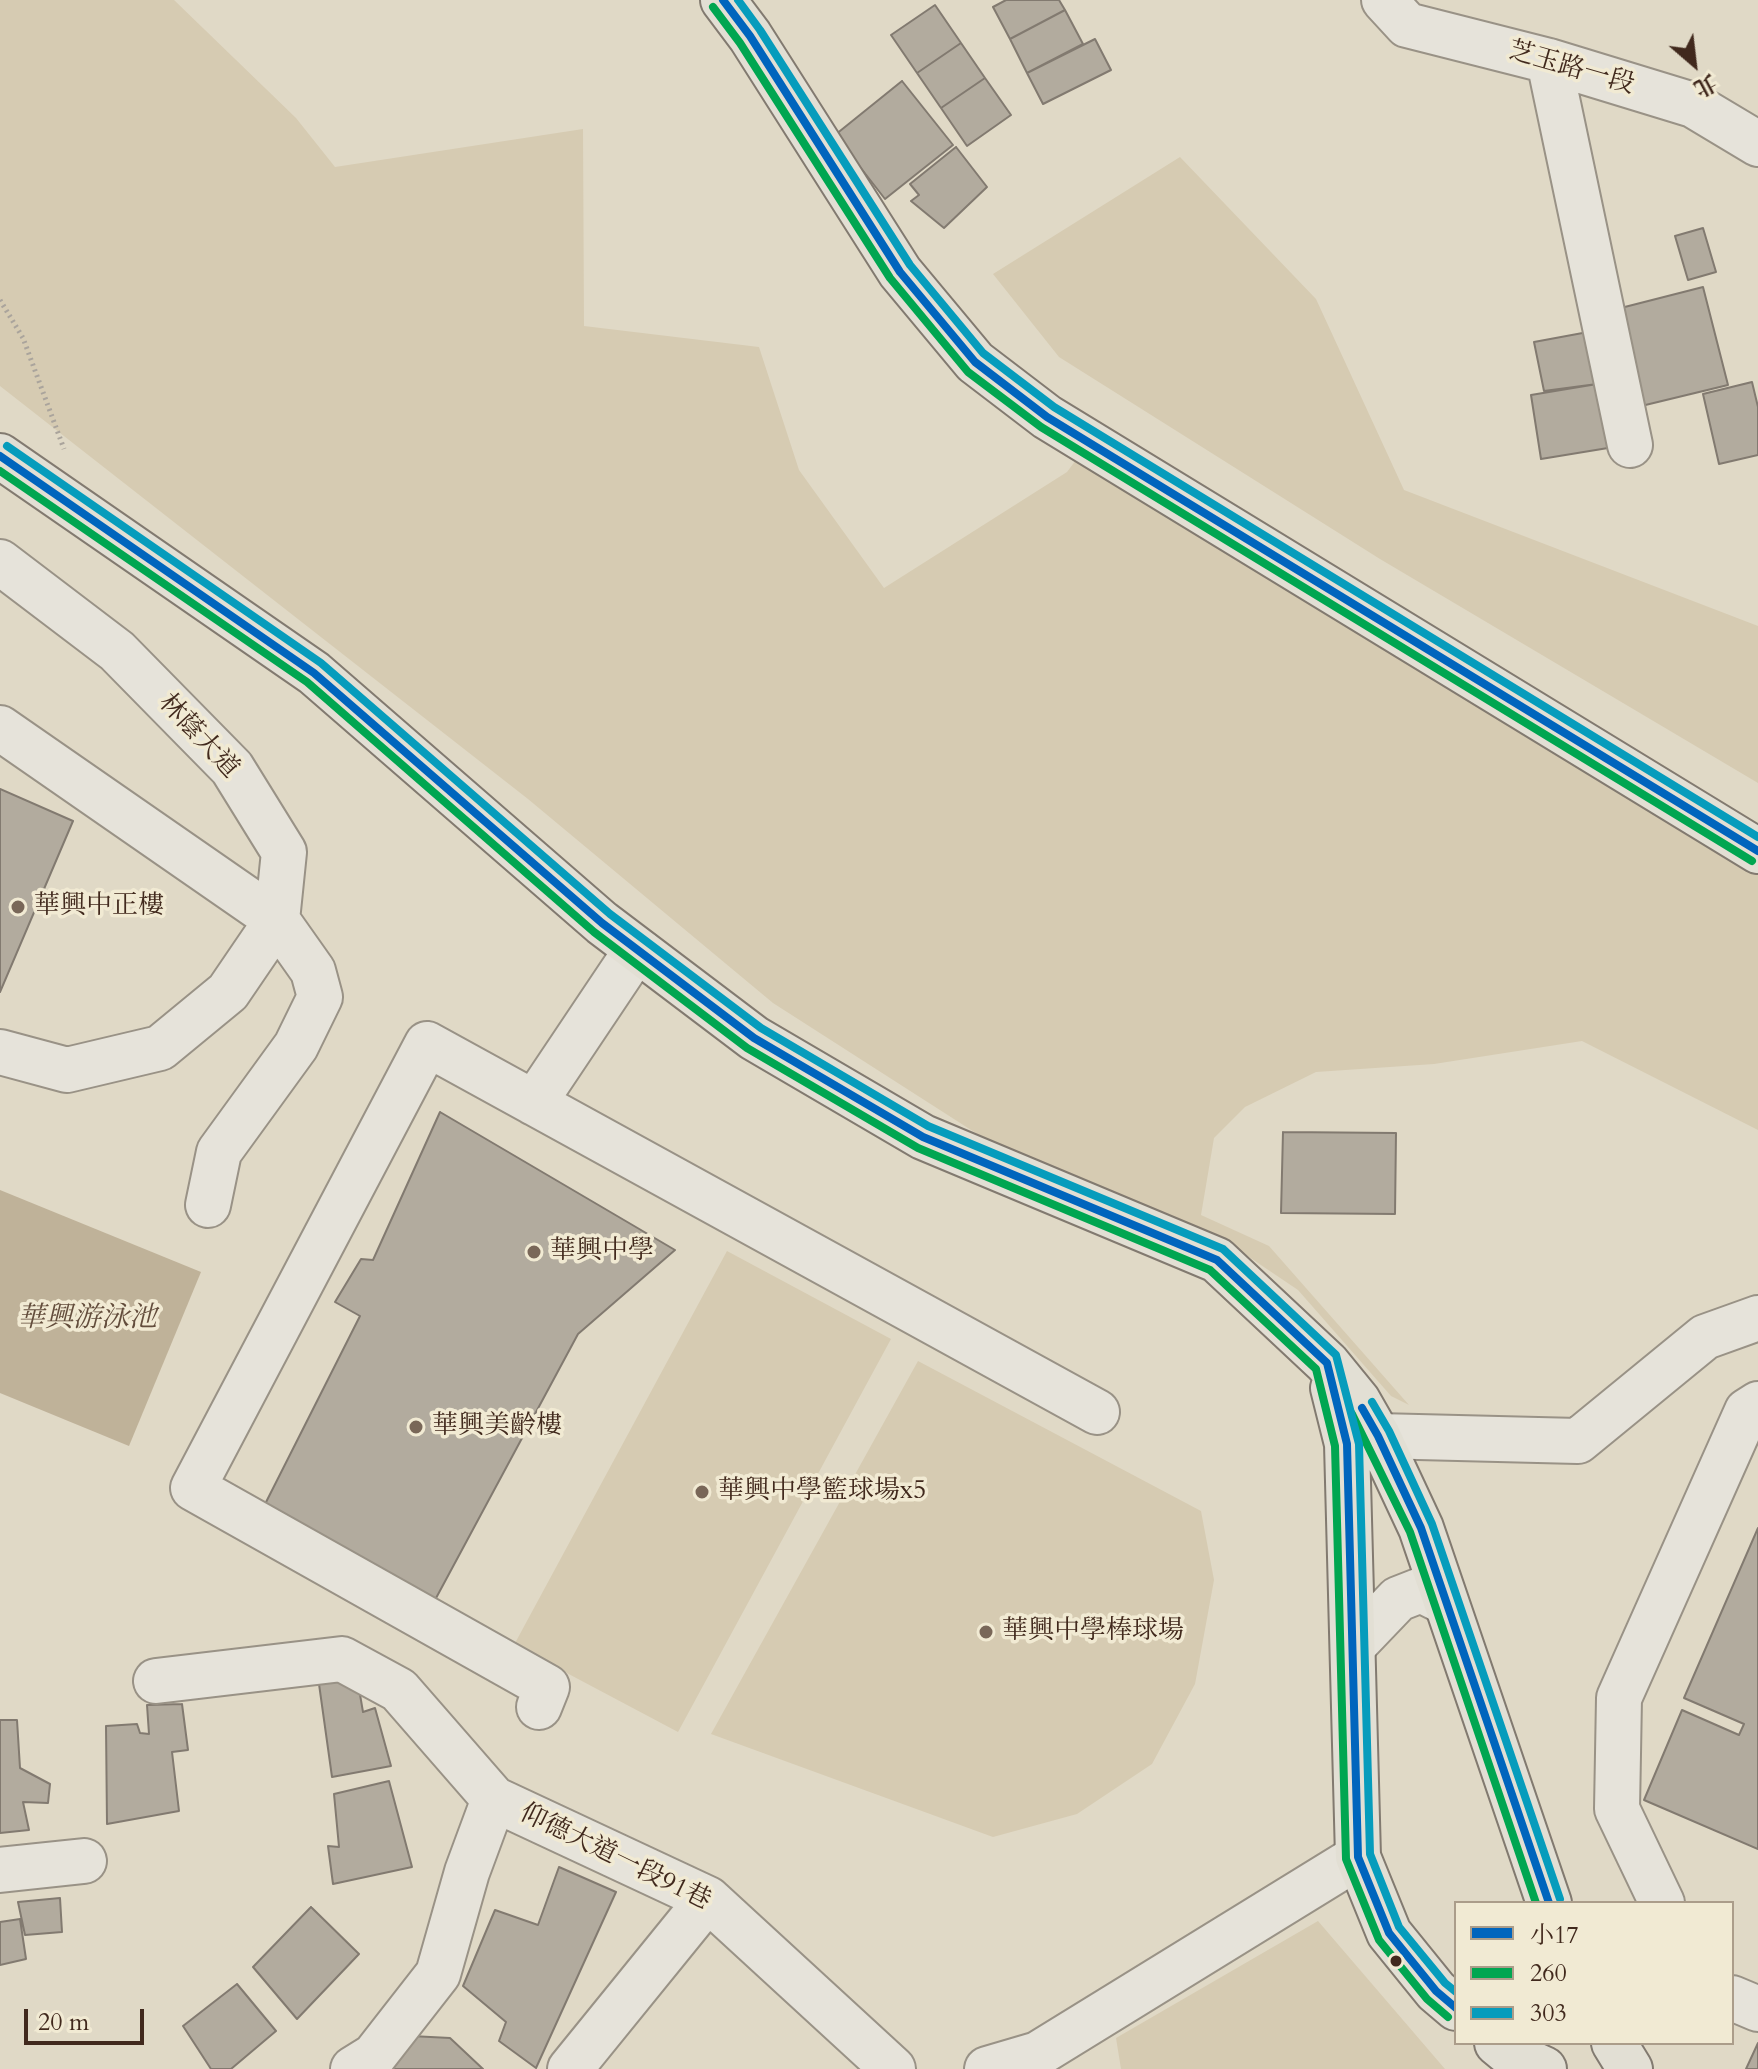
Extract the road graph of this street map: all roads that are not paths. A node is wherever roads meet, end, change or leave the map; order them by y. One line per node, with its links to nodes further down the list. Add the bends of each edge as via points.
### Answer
1 (723, 0): 9 (main road, via 900,272 975,362 1047,417)
2 (1384, 0): 3 (street, 芝玉路一段, via 1407,25)
3 (1549, 61): 4 (street, 芝玉路一段, via 1693,105); 5 (street)
4 (1758, 144)
5 (1630, 445)
6 (0, 456): 11 (main road, via 314,673)
7 (0, 562): 10 (street, 林蔭大道, via 117,651 232,768 284,852)
8 (0, 728): 10 (street)
9 (1758, 851)
10 (277, 920): 12 (street, 林蔭大道, via 228,992 160,1048 67,1070); 14 (street, via 313,971 320,997 296,1046 219,1152)
11 (641, 953): 13 (street, via 627,964); 16 (main road, via 754,1038 923,1137 1217,1260)
12 (0, 1052)
13 (534, 1103): 18 (street); 23 (street, via 427,1044 193,1488 547,1687)
14 (208, 1205)
15 (1758, 1318): 19 (street, via 1705,1337 1578,1441)
16 (1327, 1363): 19 (main road); 21 (main road, via 1347,1444)
17 (1758, 1404): 30 (street, via 1747,1411 1619,1698 1617,1809)
18 (1097, 1412)
19 (1378, 1436): 20 (main road, via 1421,1528)
20 (1445, 1602): 21 (street, via 1421,1590 1398,1599); 29 (main road)
21 (1353, 1646): 25 (main road)
22 (156, 1681): 24 (street, via 342,1659 399,1690)
23 (539, 1707)
24 (494, 1799): 28 (street, 仰德大道一段91巷); 36 (street, 仰德大道一段91巷, via 438,1974 374,2056)
25 (1358, 1857): 32 (main road, via 1389,1933); 39 (street, via 1038,2054)
26 (84, 1861): 27 (street)
27 (0, 1870)
28 (708, 1899): 37 (street); 38 (street, 仰德大道一段91巷)
29 (1548, 1901)
30 (1661, 1901)
31 (1734, 1999): 33 (street)
32 (1454, 2006)
33 (1758, 2009)
34 (1499, 2045): 40 (main road)
35 (1615, 2045): 41 (main road)
36 (353, 2069)
37 (570, 2069)
38 (893, 2069)
39 (987, 2069)
40 (1544, 2069)
41 (1630, 2069)

